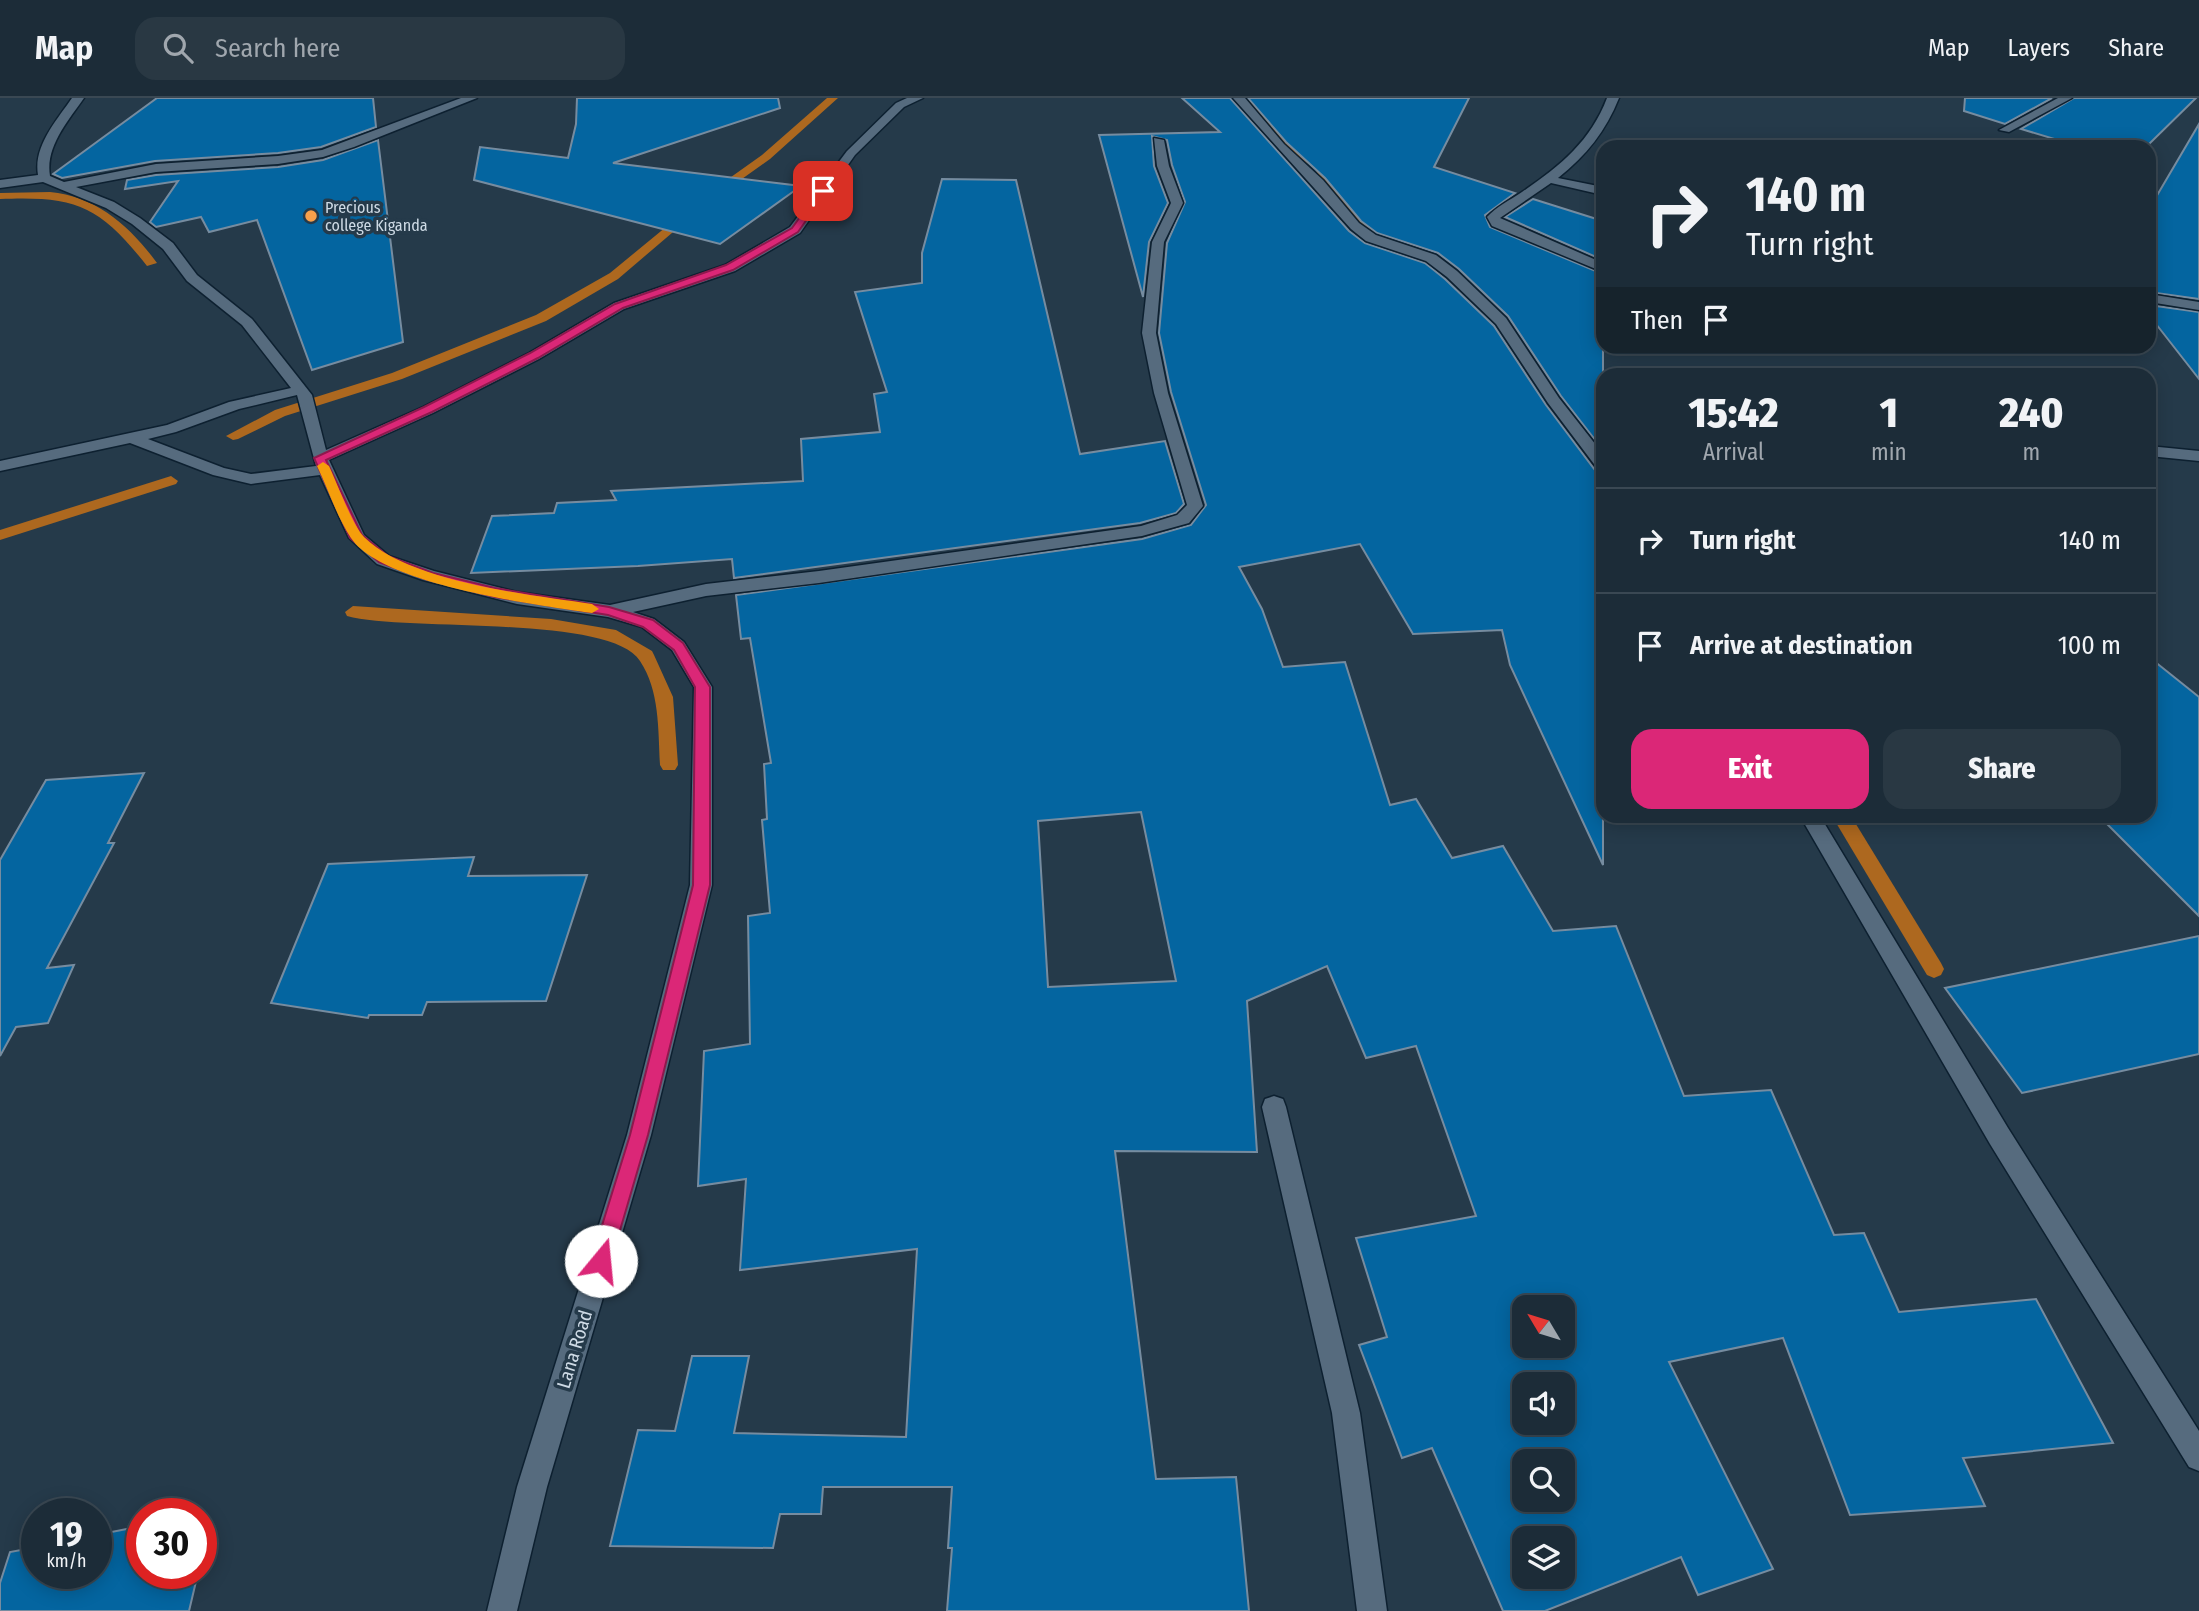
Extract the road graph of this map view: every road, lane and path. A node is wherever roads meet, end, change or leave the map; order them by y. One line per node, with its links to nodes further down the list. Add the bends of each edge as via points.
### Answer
1 (78, 98): 9 (street, via 44,156 40,167)
2 (471, 98): 12 (street, via 323,153 156,168)
3 (916, 98): 22 (street, via 900,105 850,153 795,230 730,268 619,306 534,356)
4 (1240, 98): 20 (street, via 1355,226 1371,238 1431,258 1501,321)
5 (1613, 98): 10 (street, via 1578,154)
6 (2066, 98): 7 (street)
7 (2005, 130)
8 (1158, 140): 24 (street, via 1177,203 1158,242 1149,333 1161,393 1195,506 1183,519 1142,531 706,590)
9 (44, 178): 11 (street); 12 (street)
10 (1548, 179): 13 (street); 14 (street, via 1493,217 1496,223)
11 (0, 184)
12 (60, 186): 17 (street, via 110,205 168,246 192,278 247,322)
13 (1596, 189)
14 (1596, 265)
15 (2156, 299): 16 (street)
16 (2199, 306)
17 (303, 392): 18 (street, via 234,405 171,429); 22 (street, Lana Road)
18 (130, 438): 22 (street, via 219,472 251,479); 23 (street)
19 (2156, 452): 21 (street)
20 (1596, 456)
21 (2199, 456)
22 (322, 464): 24 (street, Lana Road, via 357,538 383,559 429,576 517,597)
23 (0, 466)
24 (609, 611): 28 (street, Lana Road, via 648,623 678,646 703,687 701,885 639,1135 532,1487)
25 (1814, 823): 27 (street, via 2006,1148)
26 (1275, 1107): 29 (street, via 1346,1413)
27 (2199, 1457)
28 (502, 1611)
29 (1372, 1611)

